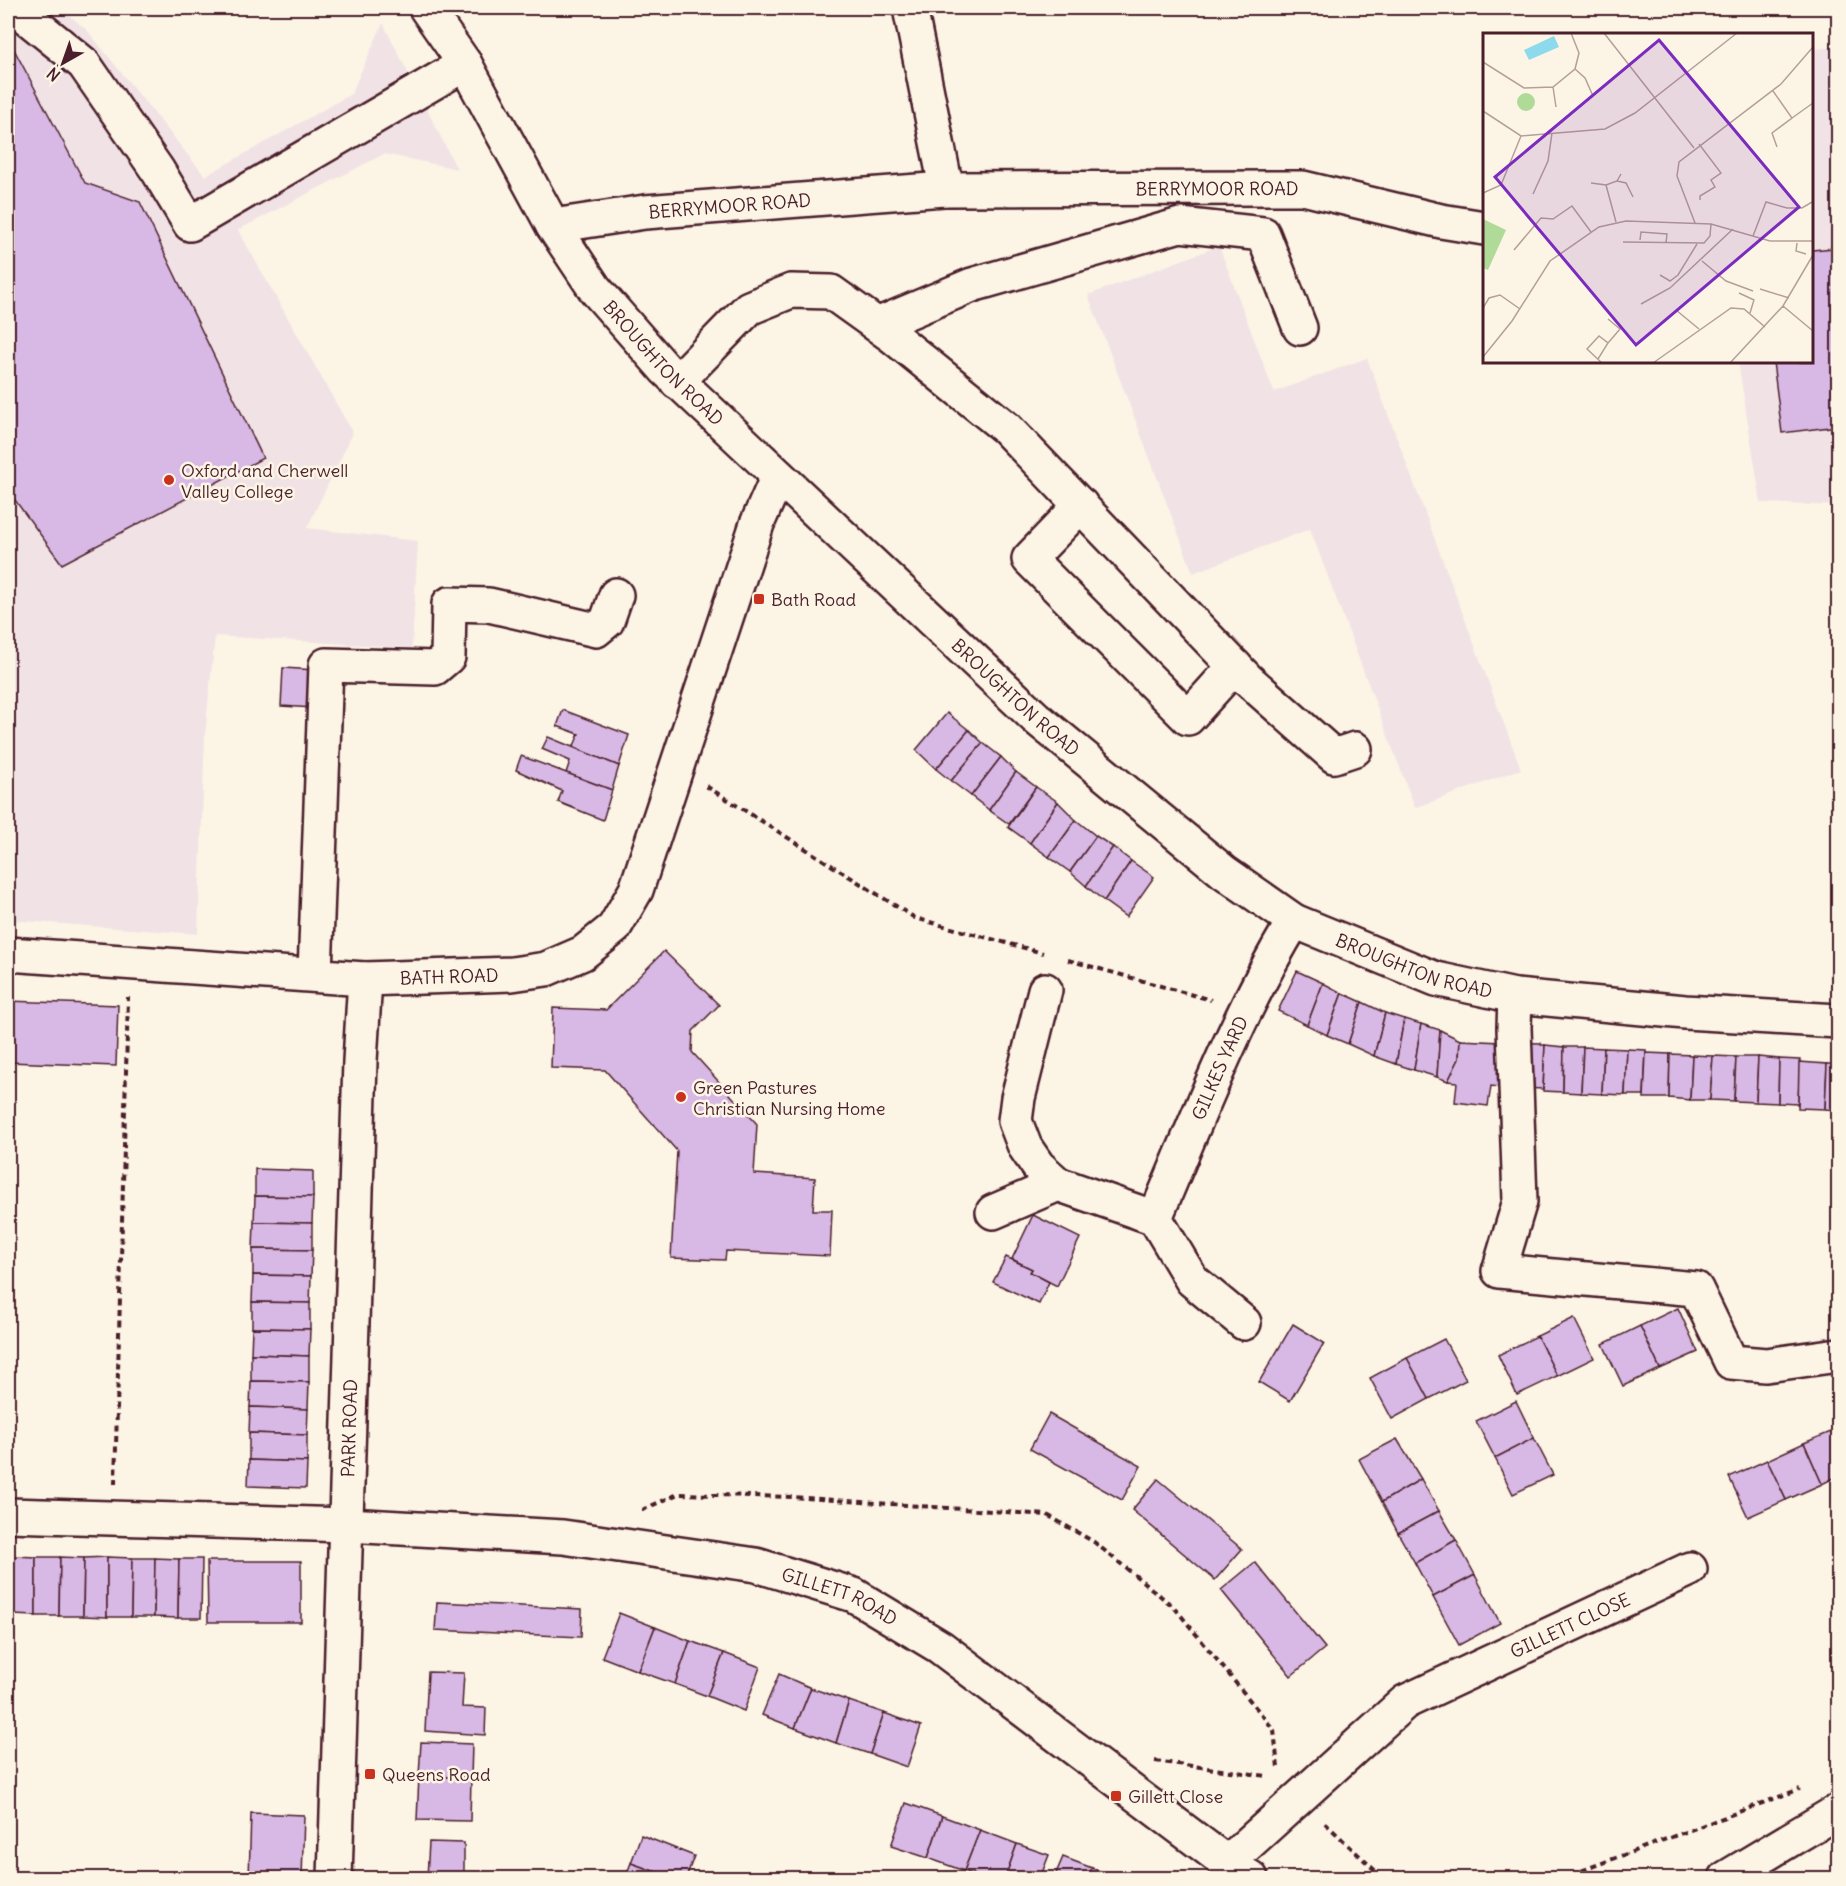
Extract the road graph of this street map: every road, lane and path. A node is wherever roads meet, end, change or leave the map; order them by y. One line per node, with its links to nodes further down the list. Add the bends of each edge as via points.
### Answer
1 (15, 8): 4 (street, via 84,64 190,224)
2 (426, 8): 4 (street, BROUGHTON ROAD)
3 (910, 8): 5 (street)
4 (465, 64): 6 (street, BROUGHTON ROAD)
5 (944, 189): 6 (street, BERRYMOOR ROAD, via 645,212); 7 (street, BERRYMOOR ROAD, via 1303,188)
6 (553, 226): 10 (street, BROUGHTON ROAD, via 595,289)
7 (1483, 228)
8 (877, 325): 9 (street, via 972,285 1180,225 1263,234); 10 (street, via 831,292 791,291 749,308); 12 (street, via 1006,428)
9 (1300, 328)
10 (677, 382): 11 (street, BROUGHTON ROAD)
11 (778, 476): 16 (street, BATH ROAD, via 757,524); 17 (street, BROUGHTON ROAD, via 1036,718 1224,872)
12 (1080, 505): 14 (street); 14 (street, via 1029,559 1188,718)
13 (616, 595): 22 (street, via 607,621 596,630 489,604 449,604 448,657 435,668 326,665)
14 (1235, 666): 15 (street, via 1334,756)
15 (1355, 749)
16 (678, 768): 19 (path, via 915,918); 23 (street, BATH ROAD, via 636,890 614,927 583,953 546,969 512,974)
17 (1294, 921): 25 (street, BROUGHTON ROAD, via 1436,979); 26 (street, GILKES YARD)
18 (8, 954): 21 (street, BATH ROAD)
19 (1053, 956)
20 (1064, 959): 26 (path)
21 (129, 962): 22 (street, BATH ROAD); 34 (path)
22 (315, 974): 23 (street, BATH ROAD)
23 (365, 979): 35 (street, PARK ROAD)
24 (1045, 990): 28 (street, via 1015,1121 1025,1147)
25 (1515, 996): 27 (street, BROUGHTON ROAD); 32 (street, via 1520,1202 1499,1270 1696,1289 1731,1362 1766,1365)
26 (1245, 1010): 30 (street, GILKES YARD)
27 (1839, 1022)
28 (1058, 1184): 29 (street); 30 (street)
29 (993, 1212)
30 (1155, 1218): 31 (street, via 1192,1280)
31 (1244, 1323)
32 (1839, 1354)
33 (8, 1515): 34 (street)
34 (114, 1518): 35 (street)
35 (347, 1525): 36 (street, GILLETT ROAD, via 563,1537); 41 (street, PARK ROAD)
36 (635, 1547): 38 (path, via 644,1509 678,1494 792,1497 1047,1515 1094,1542 1174,1607 1274,1730); 40 (street, GILLETT ROAD, via 756,1565 854,1595 940,1647)
37 (1690, 1569): 40 (street, GILLETT CLOSE, via 1405,1702)
38 (1278, 1778)
39 (1830, 1817): 42 (path, via 1806,1787); 43 (street)
40 (1239, 1870)
41 (335, 1878)
42 (1562, 1878)
43 (1726, 1878)

